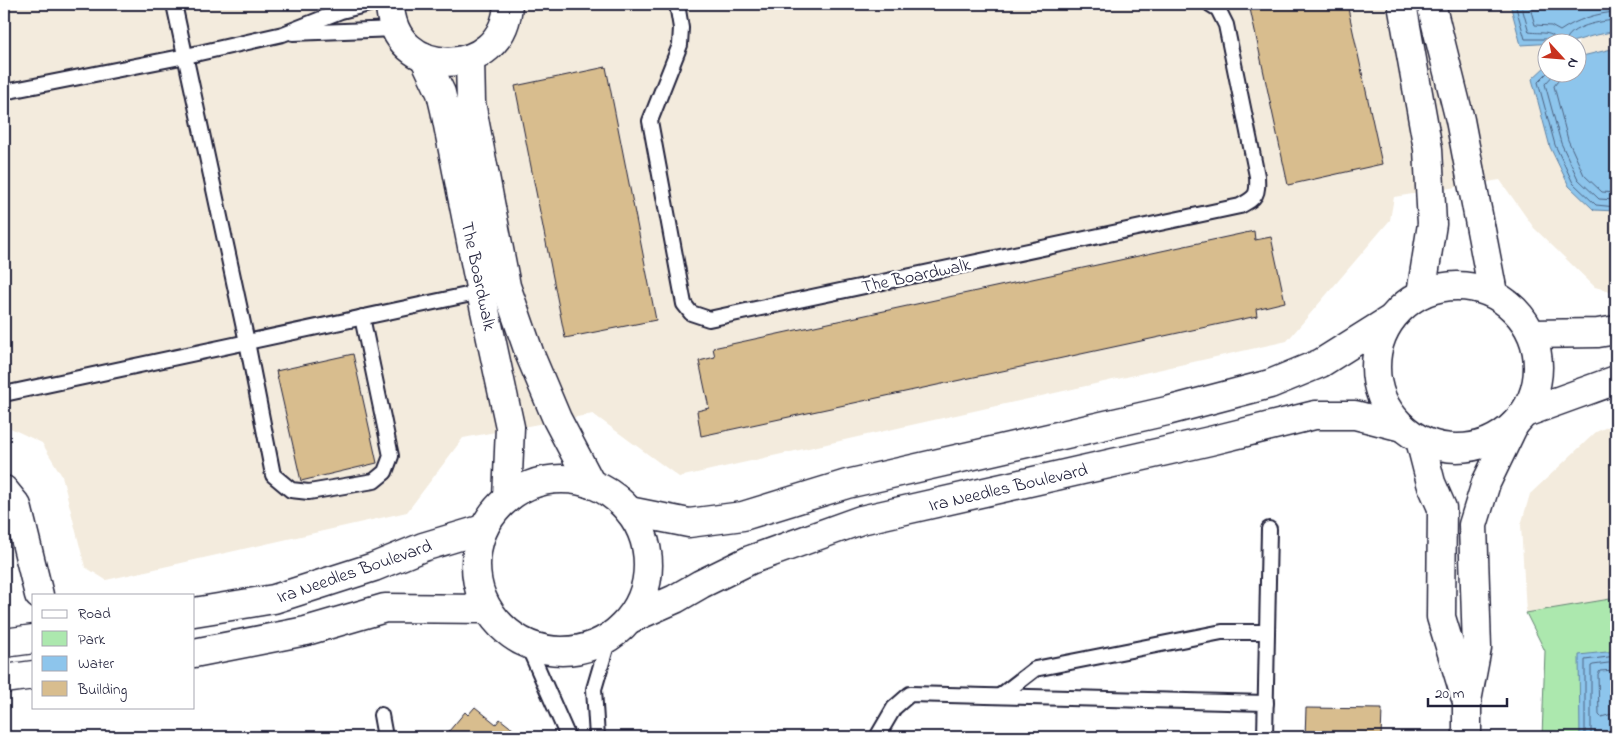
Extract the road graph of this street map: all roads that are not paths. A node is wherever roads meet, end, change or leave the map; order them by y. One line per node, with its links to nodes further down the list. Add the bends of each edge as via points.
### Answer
1 (174, 4): 10 (lane)
2 (368, 4): 9 (lane)
3 (677, 4): 4 (lane, The Boardwalk, via 680,45 650,121 684,304 691,313 709,319 1240,206 1254,199 1258,192 1257,176 1226,25 1218,9)
4 (1210, 4)
5 (1402, 4): 16 (main road, via 1428,149 1432,224)
6 (1431, 4): 15 (main road, via 1460,120)
7 (514, 7): 12 (main road, via 488,48)
8 (393, 16): 9 (lane); 11 (main road, via 407,45)
9 (283, 34): 10 (lane)
10 (186, 56): 13 (lane); 21 (lane)
11 (424, 57): 12 (main road, via 439,62); 14 (main road, The Boardwalk, via 441,93)
12 (470, 59): 26 (main road, The Boardwalk, via 471,103 506,286 557,419)
13 (4, 92)
14 (481, 292): 17 (lane); 28 (main road, The Boardwalk, via 510,427)
15 (1493, 293): 16 (main road, via 1469,286 1444,286); 20 (main road, via 1523,317)
16 (1421, 294): 18 (main road, via 1404,304)
17 (362, 317): 21 (lane); 21 (lane, via 391,456 385,472 374,481 309,492 291,490 273,474)
18 (1391, 319): 25 (main road, via 1380,340 1377,355 1378,387 1387,409); 29 (main road, via 1321,363 1270,384 1167,411 847,484 743,516 689,523)
19 (1616, 330): 20 (main road)
20 (1532, 334): 24 (main road, via 1539,360 1536,388)
21 (247, 342): 23 (lane)
22 (1616, 380): 24 (main road)
23 (4, 394)
24 (1520, 419): 25 (main road, via 1494,440 1469,448 1444,448); 45 (main road, via 1486,482 1473,525 1477,648)
25 (1411, 434): 35 (main road, Ira Needles Boulevard, via 1355,415 1315,415 861,520 750,560); 45 (main road, via 1442,508 1441,617)
26 (591, 484): 28 (main road, via 568,479 546,480 525,487); 29 (main road, via 612,495)
27 (4, 490): 32 (main road, via 17,506)
28 (507, 499): 30 (main road)
29 (629, 511): 35 (main road, via 644,536 648,565 644,594)
30 (483, 529): 33 (main road, via 475,556 477,584); 34 (main road, Ira Needles Boulevard, via 274,598)
31 (1268, 529): 36 (lane)
32 (39, 594)
33 (487, 610): 40 (main road, via 504,631); 41 (main road, via 385,608 306,630)
34 (195, 612)
35 (630, 619): 37 (main road)
36 (1267, 632): 44 (lane, via 1222,632 1036,669); 46 (lane)
37 (609, 638): 40 (main road, via 584,650 556,652); 50 (lane, via 594,689)
38 (32, 639): 39 (main road)
39 (4, 642)
40 (528, 646): 49 (lane)
41 (195, 653)
42 (32, 675): 43 (main road)
43 (4, 679)
44 (1000, 696): 46 (lane); 51 (lane, via 910,694 894,708)
45 (1467, 701): 53 (main road)
46 (1266, 702): 52 (lane)
47 (381, 715): 48 (lane)
48 (385, 737)
49 (568, 737)
50 (597, 737)
51 (876, 737)
52 (1265, 737)
53 (1467, 737)

